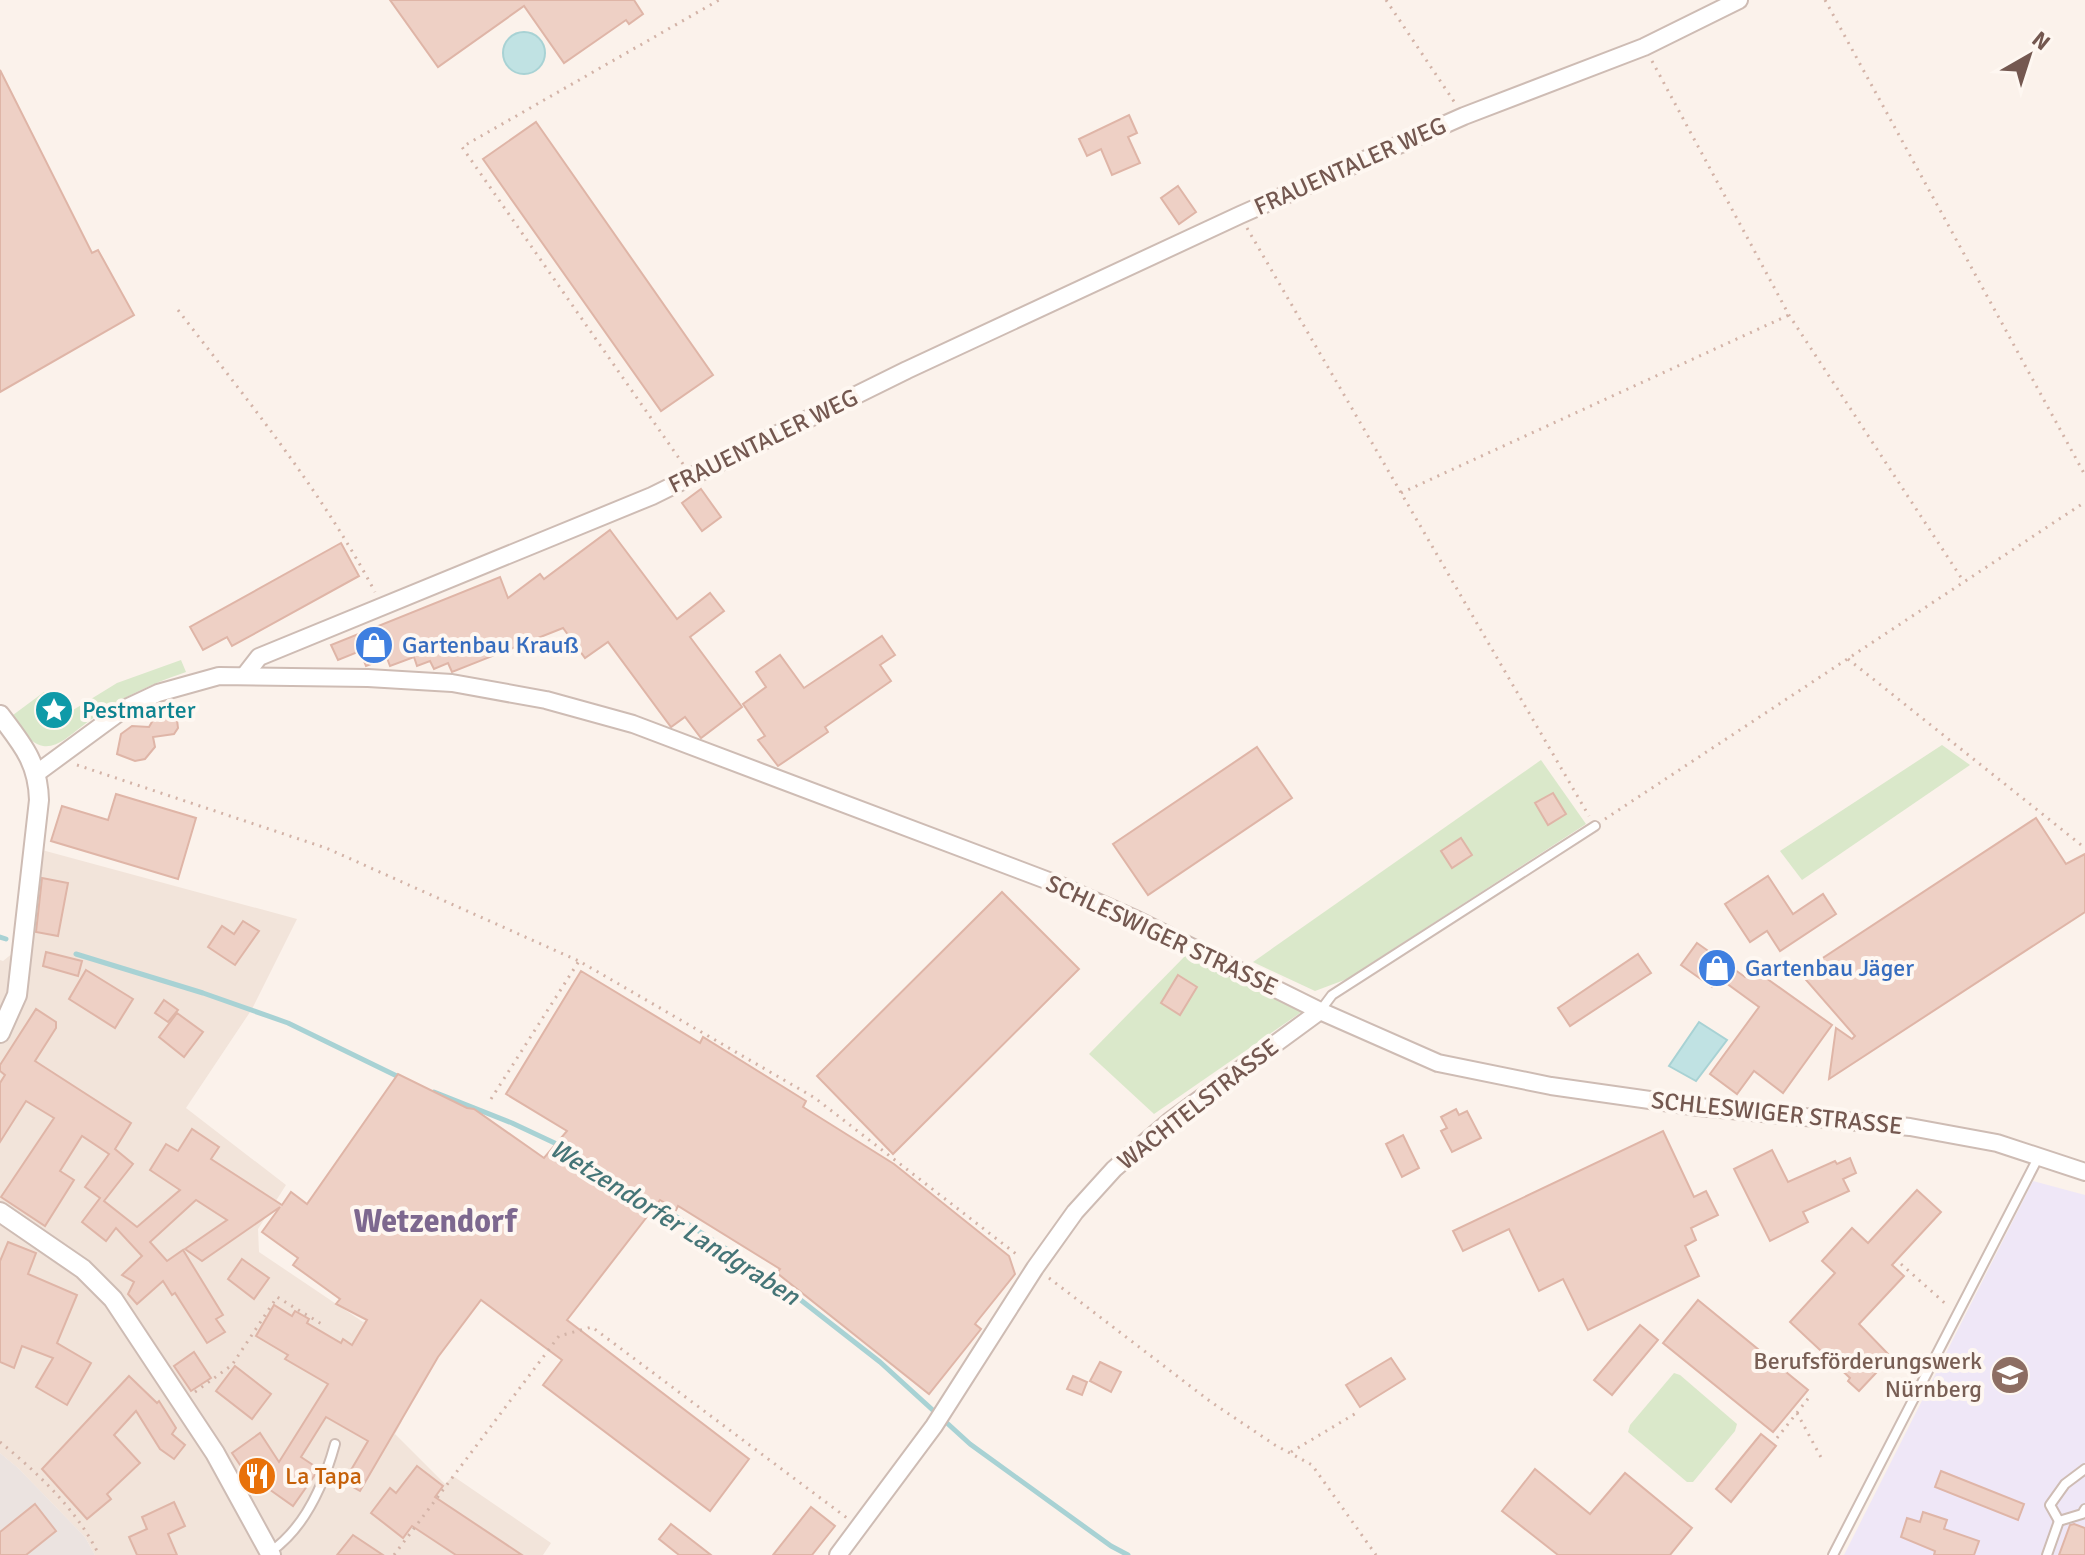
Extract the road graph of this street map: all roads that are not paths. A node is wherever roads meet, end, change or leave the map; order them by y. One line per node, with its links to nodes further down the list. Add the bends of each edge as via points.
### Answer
1 (1739, 0): 2 (street, FRAUENTALER WEG, via 1644,47 1464,116 1240,215 652,496 259,657)
2 (245, 675): 4 (street, via 219,676 158,693 124,709); 6 (street, SCHLESWIGER STRASSE, via 452,683 546,700 633,724 1054,883)
3 (0, 715): 4 (street)
4 (37, 773): 7 (street, via 39,800 17,995)
5 (1595, 826): 6 (lane, WACHTELSTRASSE, via 1332,995)
6 (1320, 1011): 8 (street, SCHLESWIGER STRASSE, via 1407,1051 1466,1070 1699,1107 1910,1127 1997,1143); 16 (street, WACHTELSTRASSE, via 1132,1152 1075,1212 934,1426)
7 (0, 1033)
8 (2038, 1158): 9 (street, SCHLESWIGER STRASSE); 17 (lane)
9 (2085, 1172)
10 (0, 1212): 15 (street, via 70,1259 124,1313 233,1483)
11 (335, 1444): 15 (lane, via 327,1473 307,1509 293,1533)
12 (2084, 1473): 14 (lane, via 2065,1484 2050,1505)
13 (2085, 1509): 14 (lane)
14 (2059, 1521): 18 (lane)
15 (271, 1554)
16 (838, 1555)
17 (1833, 1555)
18 (2047, 1555)

